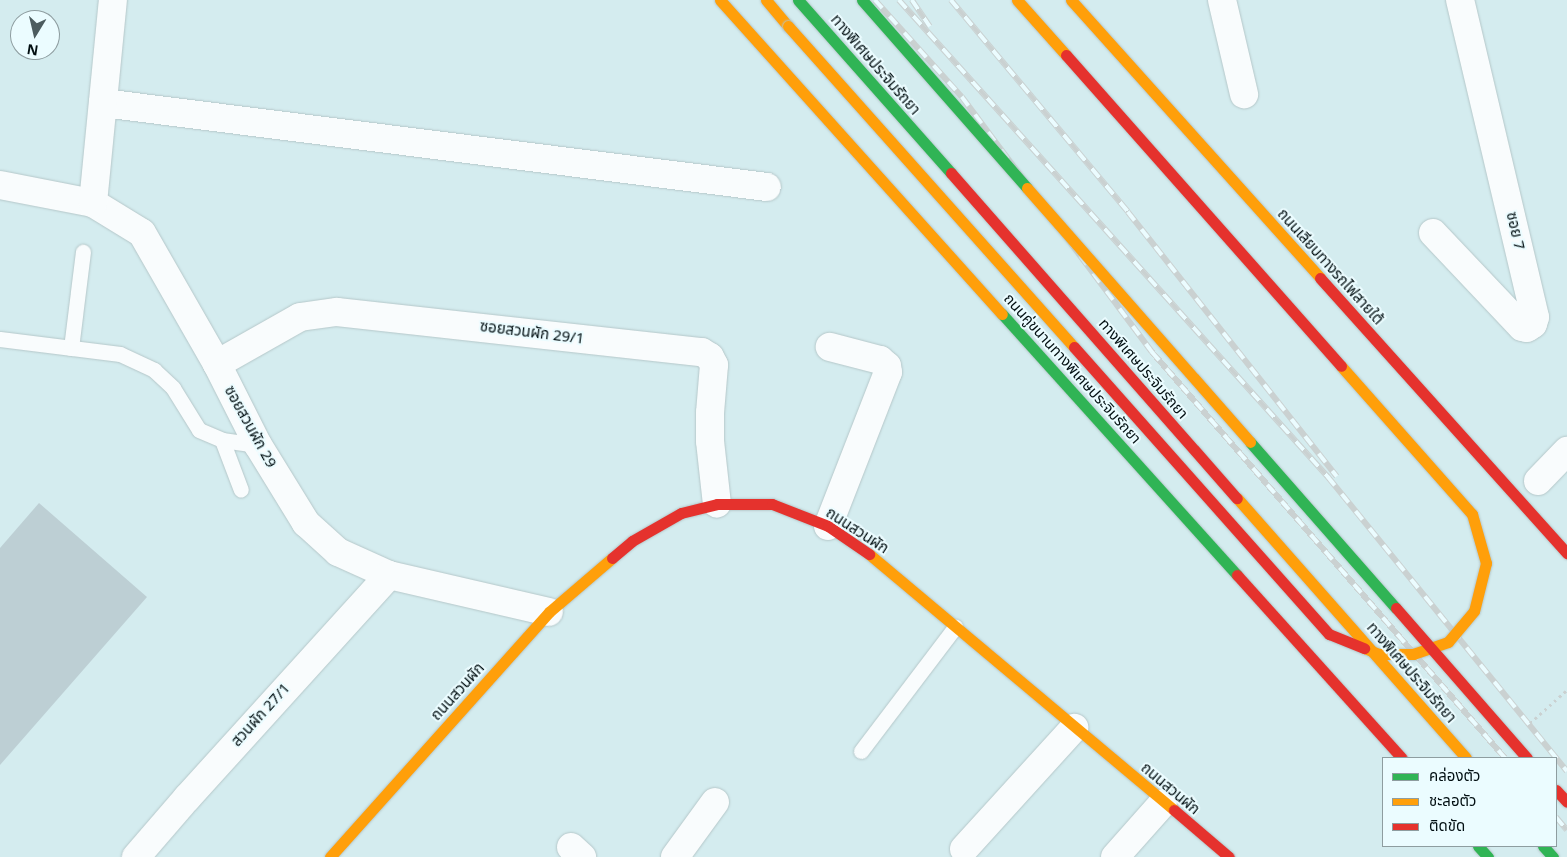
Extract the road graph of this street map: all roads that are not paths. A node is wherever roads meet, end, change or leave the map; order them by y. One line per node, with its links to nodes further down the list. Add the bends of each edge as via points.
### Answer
1 (113, 0): 11 (street)
2 (720, 0): 34 (main road, ถนนคู่ขนานทางพิเศษประจิมรัถยา)
3 (766, 0): 6 (main road, bridge, via 1329,634 1379,654 1413,654 1448,642 1474,611 1486,564 1472,514)
4 (798, 0): 35 (main road, ทางพิเศษประจิมรัถยา, bridge)
5 (862, 0): 36 (main road, ทางพิเศษประจิมรัถยา, bridge)
6 (1017, 0)
7 (1070, 0): 28 (main road, ถนนเลียบทางรถไฟสายใต้)
8 (1222, 0): 10 (street)
9 (1460, 0): 15 (street, ซอย 7, via 1535,317 1532,324 1522,327)
10 (1244, 94)
11 (103, 103): 13 (street); 14 (street)
12 (0, 185): 14 (street, ซอยสวนผัก 29)
13 (766, 186)
14 (93, 203): 20 (street, ซอยสวนผัก 29, via 142,233)
15 (1433, 233)
16 (83, 252): 18 (lane)
17 (0, 339): 18 (lane)
18 (71, 348): 21 (lane, via 120,354 154,370 173,388 199,430)
19 (830, 348): 27 (street, via 880,360 888,372)
20 (217, 364): 22 (street, ซอยสวนผัก 29); 26 (street, ซอยสวนผัก 29/1, via 300,317 337,312 702,352 714,365 710,440)
21 (222, 440): 22 (lane); 25 (lane)
22 (258, 445): 29 (street, ซอยสวนผัก 29, via 306,523 338,552)
23 (1567, 451): 24 (street)
24 (1538, 481)
25 (241, 490)
26 (717, 504): 27 (main road, ถนนสวนผัก, via 772,504); 30 (main road, ถนนสวนผัก, via 681,513 632,540)
27 (828, 526): 31 (main road, ถนนสวนผัก, via 873,558)
28 (1567, 553)
29 (389, 576): 30 (street, ซอยสวนผัก 29); 44 (street, สวนผัก 27/1)
30 (549, 612): 45 (main road, ถนนสวนผัก)
31 (955, 627): 32 (main road, ถนนสวนผัก); 33 (lane)
32 (1074, 728): 40 (main road, ถนนสวนผัก); 43 (street)
33 (861, 751)
34 (1401, 757)
35 (1465, 757)
36 (1526, 757)
37 (1557, 791): 39 (main road)
38 (715, 802): 46 (street)
39 (1567, 802)
40 (1163, 803): 47 (street); 48 (main road, ถนนสวนผัก)
41 (1479, 847): 49 (main road)
42 (1544, 847): 50 (main road)
43 (964, 849)
44 (136, 857)
45 (330, 857)
46 (675, 857)
47 (1115, 857)
48 (1229, 857)
49 (1488, 857)
50 (1553, 857)

